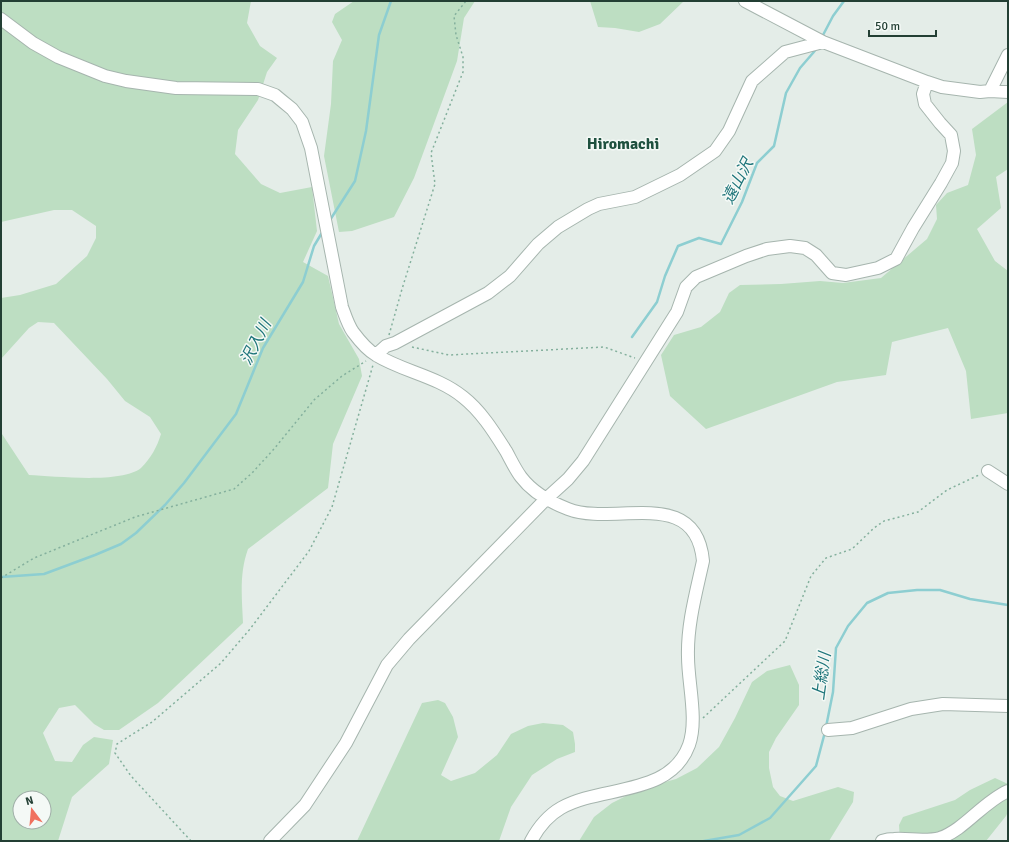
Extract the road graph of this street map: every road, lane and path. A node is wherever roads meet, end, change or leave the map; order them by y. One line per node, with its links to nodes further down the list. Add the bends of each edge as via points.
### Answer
1 (466, 1): 9 (path, via 454,16 463,57 463,72 431,153 435,184 402,289)
2 (745, 1): 4 (street)
3 (1, 19): 10 (street, via 33,43 58,57 105,76 176,88 258,89 274,96 292,109 302,122 311,148 342,307 352,331)
4 (823, 42): 6 (street); 9 (street, via 785,52 752,81 729,131 715,151 680,175 635,197 599,204 588,209 558,227 538,244 510,276 488,293)
5 (1008, 55): 7 (street)
6 (927, 82): 7 (street, via 942,87); 11 (street, via 923,94 925,104 951,135 954,151 952,163 896,259 878,268 846,276 832,273 816,255 805,248 790,246 767,249 696,277 686,287 677,312)
7 (990, 91): 8 (street)
8 (1008, 92)
9 (391, 345): 10 (street); 11 (path, via 449,355 604,347 628,354)
10 (376, 355): 14 (street, via 440,382 463,397 483,417 529,486); 15 (path, via 342,376 314,400 252,473 234,489 135,518 34,558); 20 (path, via 332,507 309,551 221,663 152,722 117,744 115,753 131,776)
11 (646, 363): 14 (street, via 583,461 568,480)
12 (988, 471): 13 (street); 17 (path, via 946,490 918,512 884,521 852,549 826,558 811,576 785,640)
13 (1008, 484)
14 (546, 499): 17 (street, via 570,510 596,514 665,514 690,528 698,539 703,561 690,630 688,657); 21 (street, via 409,638 387,665 346,743 305,805)
15 (1, 578)
16 (1008, 706): 18 (street, via 943,704 911,709 852,728)
17 (692, 728): 22 (street, via 689,744 672,770 659,779 583,799 561,808 543,822)
18 (828, 730)
19 (1008, 791): 23 (street, via 994,798 952,832 940,838)
20 (191, 841)
21 (270, 841)
22 (531, 841)
23 (882, 841)

